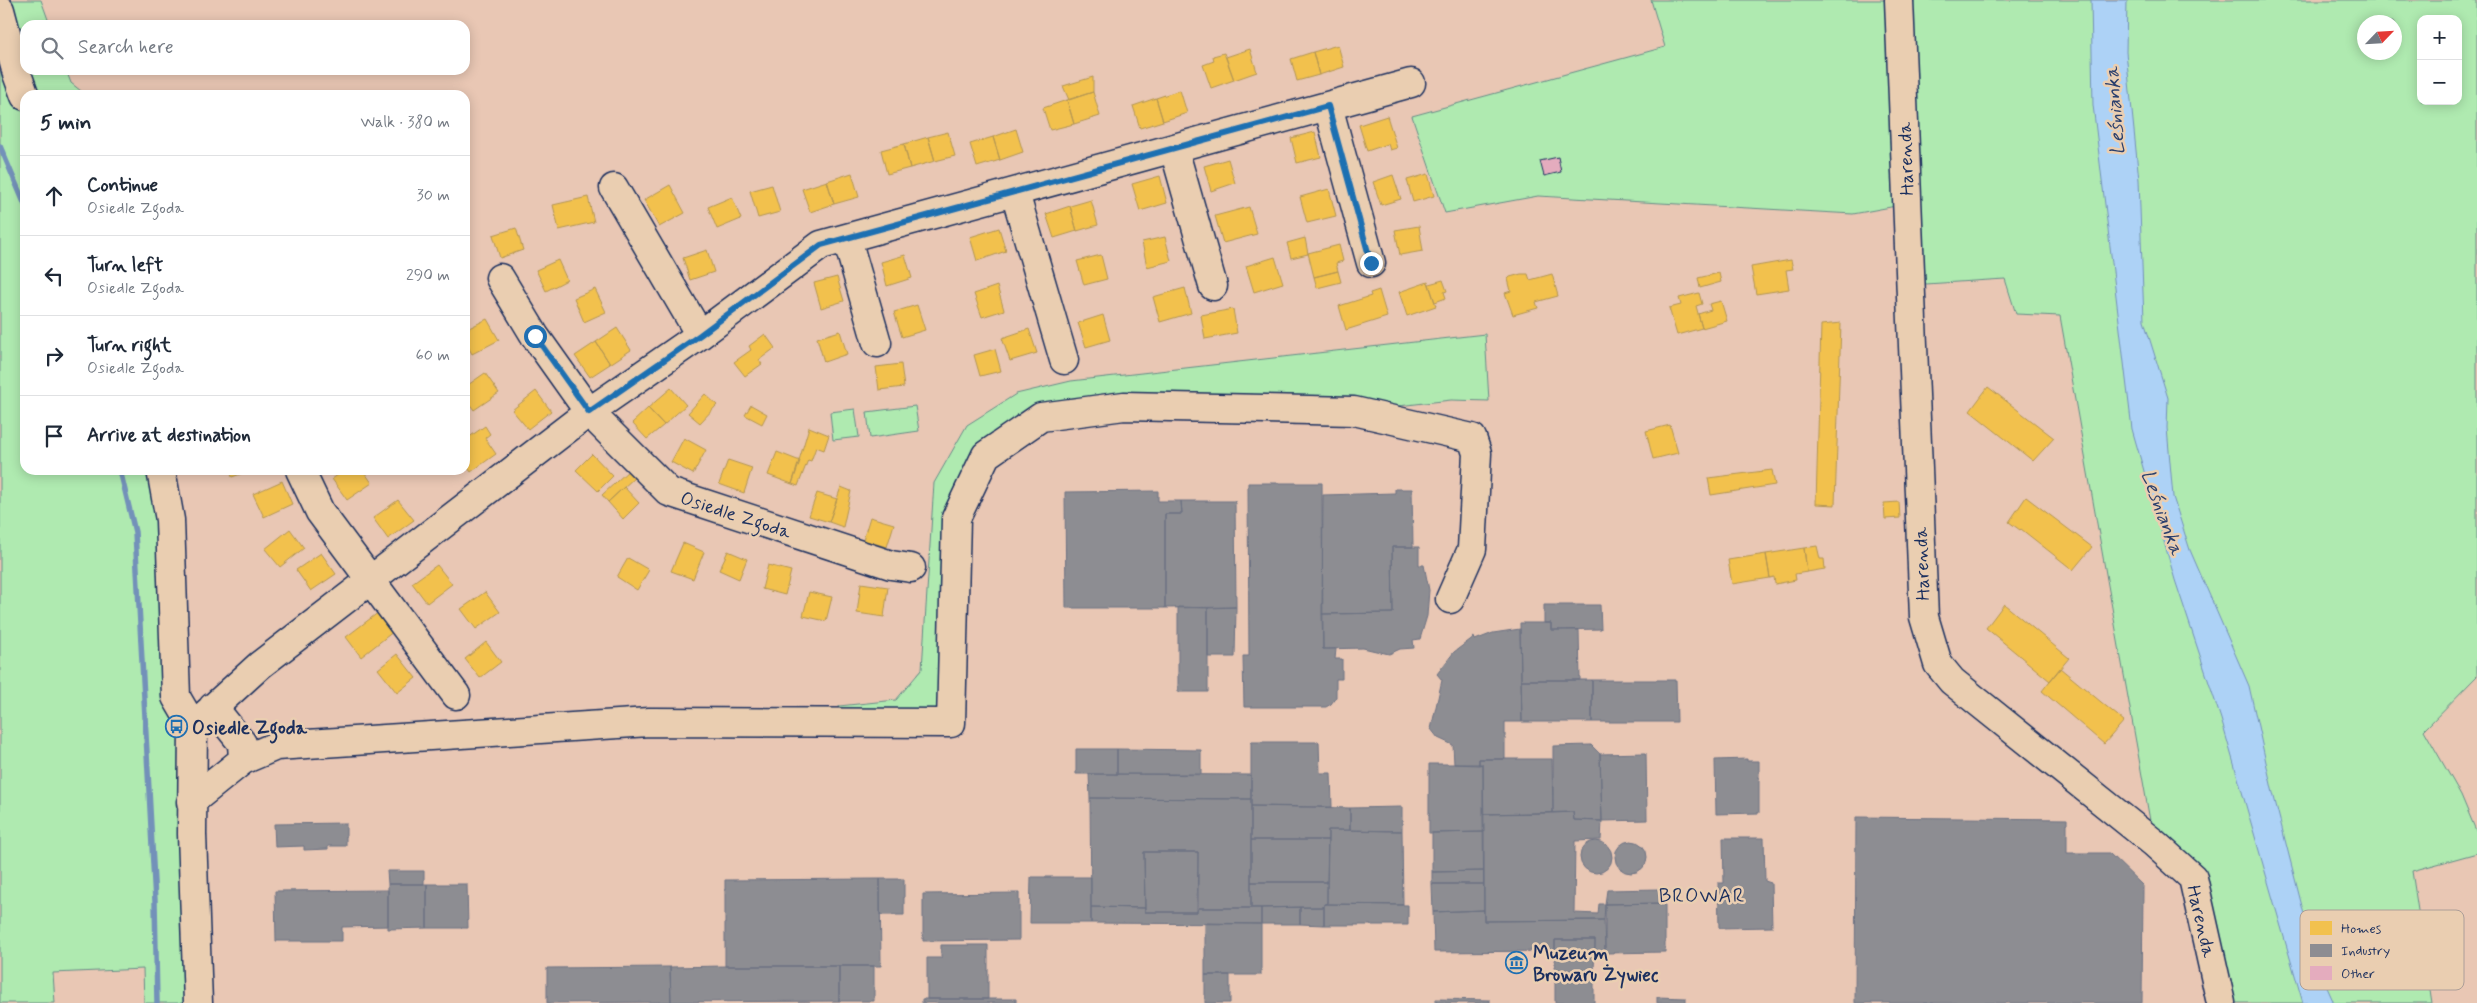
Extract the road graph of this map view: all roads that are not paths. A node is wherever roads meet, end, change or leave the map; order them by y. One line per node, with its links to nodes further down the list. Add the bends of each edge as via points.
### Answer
1 (1899, 0): 28 (street, Harenda, via 1924,618 1938,664 1952,681 2154,842 2193,878)
2 (0, 10): 4 (street)
3 (1411, 83): 5 (street)
4 (23, 90)
5 (1328, 106): 6 (street); 10 (street)
6 (1174, 149): 8 (street); 12 (street)
7 (614, 188): 13 (street)
8 (1016, 193): 9 (street); 15 (street)
9 (847, 239): 13 (street, via 821,245); 14 (street)
10 (1371, 263)
11 (500, 278): 16 (street, Osiedle Zgoda, via 535,336)
12 (1213, 286)
13 (700, 335): 16 (street)
14 (878, 343)
15 (1064, 360)
16 (589, 412): 19 (street, Osiedle Zgoda, via 669,492 891,565); 20 (street)
17 (162, 475): 24 (street, via 170,520 176,697)
18 (302, 475): 20 (street, via 320,512)
19 (911, 568)
20 (372, 581): 22 (street); 23 (street, via 260,665)
21 (1450, 599): 25 (street, via 1472,549 1477,453 1472,438 1354,411 1124,406 1041,417 986,455 956,518 951,723 649,722 276,746)
22 (456, 695)
23 (213, 708): 24 (street); 25 (street, via 239,737)
24 (193, 726): 26 (street)
25 (244, 760): 26 (street)
26 (191, 802): 27 (street)
27 (198, 1003)
28 (2221, 1003)

